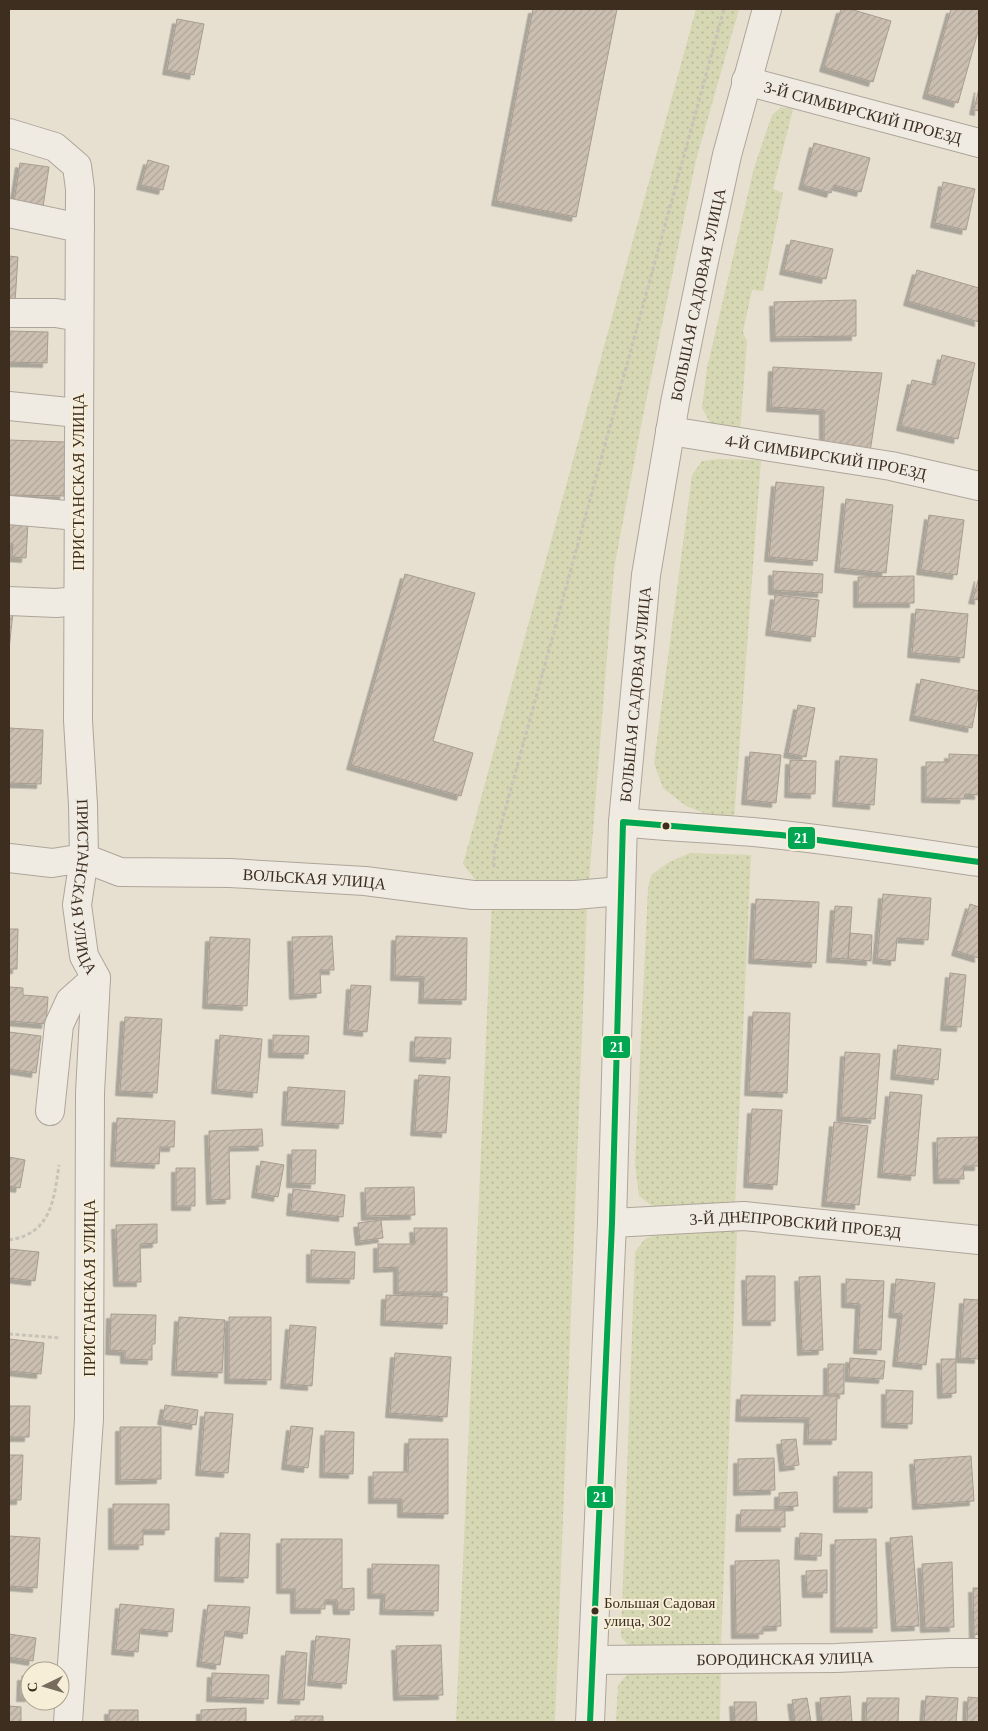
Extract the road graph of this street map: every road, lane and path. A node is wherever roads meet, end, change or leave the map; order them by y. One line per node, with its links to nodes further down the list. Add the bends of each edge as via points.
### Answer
1 (724, 9): 23 (path, via 494,851)
2 (767, 9): 3 (street, БОЛЬШАЯ САДОВАЯ УЛИЦА)
3 (746, 81): 5 (street, 3-Й СИМБИРСКИЙ ПРОЕЗД); 12 (street, БОЛЬШАЯ САДОВАЯ УЛИЦА, via 727,155)
4 (9, 133): 7 (street, ПРИСТАНСКАЯ УЛИЦА, via 55,147 77,166)
5 (979, 143)
6 (9, 213): 7 (street)
7 (80, 228): 9 (street, ПРИСТАНСКАЯ УЛИЦА)
8 (9, 313): 9 (street, via 56,313)
9 (79, 317): 11 (street, ПРИСТАНСКАЯ УЛИЦА)
10 (9, 406): 11 (street)
11 (78, 413): 15 (street, ПРИСТАНСКАЯ УЛИЦА)
12 (670, 431): 13 (street, 4-Й СИМБИРСКИЙ ПРОЕЗД, via 891,466); 18 (street, БОЛЬШАЯ САДОВАЯ УЛИЦА, via 646,575)
13 (979, 486)
14 (9, 510): 15 (street)
15 (78, 516): 17 (street, ПРИСТАНСКАЯ УЛИЦА)
16 (9, 601): 17 (street, via 56,604)
17 (78, 601): 20 (street, ПРИСТАНСКАЯ УЛИЦА, via 78,720)
18 (623, 822): 21 (street, via 845,842); 22 (street, БОЛЬШАЯ САДОВАЯ УЛИЦА)
19 (9, 858): 20 (street, via 52,863)
20 (84, 858): 23 (street, ВОЛЬСКАЯ УЛИЦА, via 120,872 230,873 365,881); 24 (street, ПРИСТАНСКАЯ УЛИЦА, via 77,905 84,956)
21 (979, 862)
22 (621, 891): 23 (street, ВОЛЬСКАЯ УЛИЦА); 27 (street, БОЛЬШАЯ САДОВАЯ УЛИЦА)
23 (492, 896)
24 (96, 978): 25 (street, via 70,1001 59,1025); 31 (street, ПРИСТАНСКАЯ УЛИЦА, via 90,1093)
25 (50, 1111)
26 (59, 1163): 28 (path, via 54,1198 43,1225 18,1239)
27 (612, 1222): 29 (street, 3-Й ДНЕПРОВСКИЙ ПРОЕЗД, via 744,1216); 33 (street, БОЛЬШАЯ САДОВАЯ УЛИЦА)
28 (9, 1240)
29 (979, 1240)
30 (9, 1334): 31 (path)
31 (89, 1338): 34 (street, ПРИСТАНСКАЯ УЛИЦА, via 89,1419)
32 (979, 1653): 33 (street, БОРОДИНСКАЯ УЛИЦА)
33 (593, 1660): 35 (street, БОЛЬШАЯ САДОВАЯ УЛИЦА)
34 (68, 1722)
35 (590, 1722)

